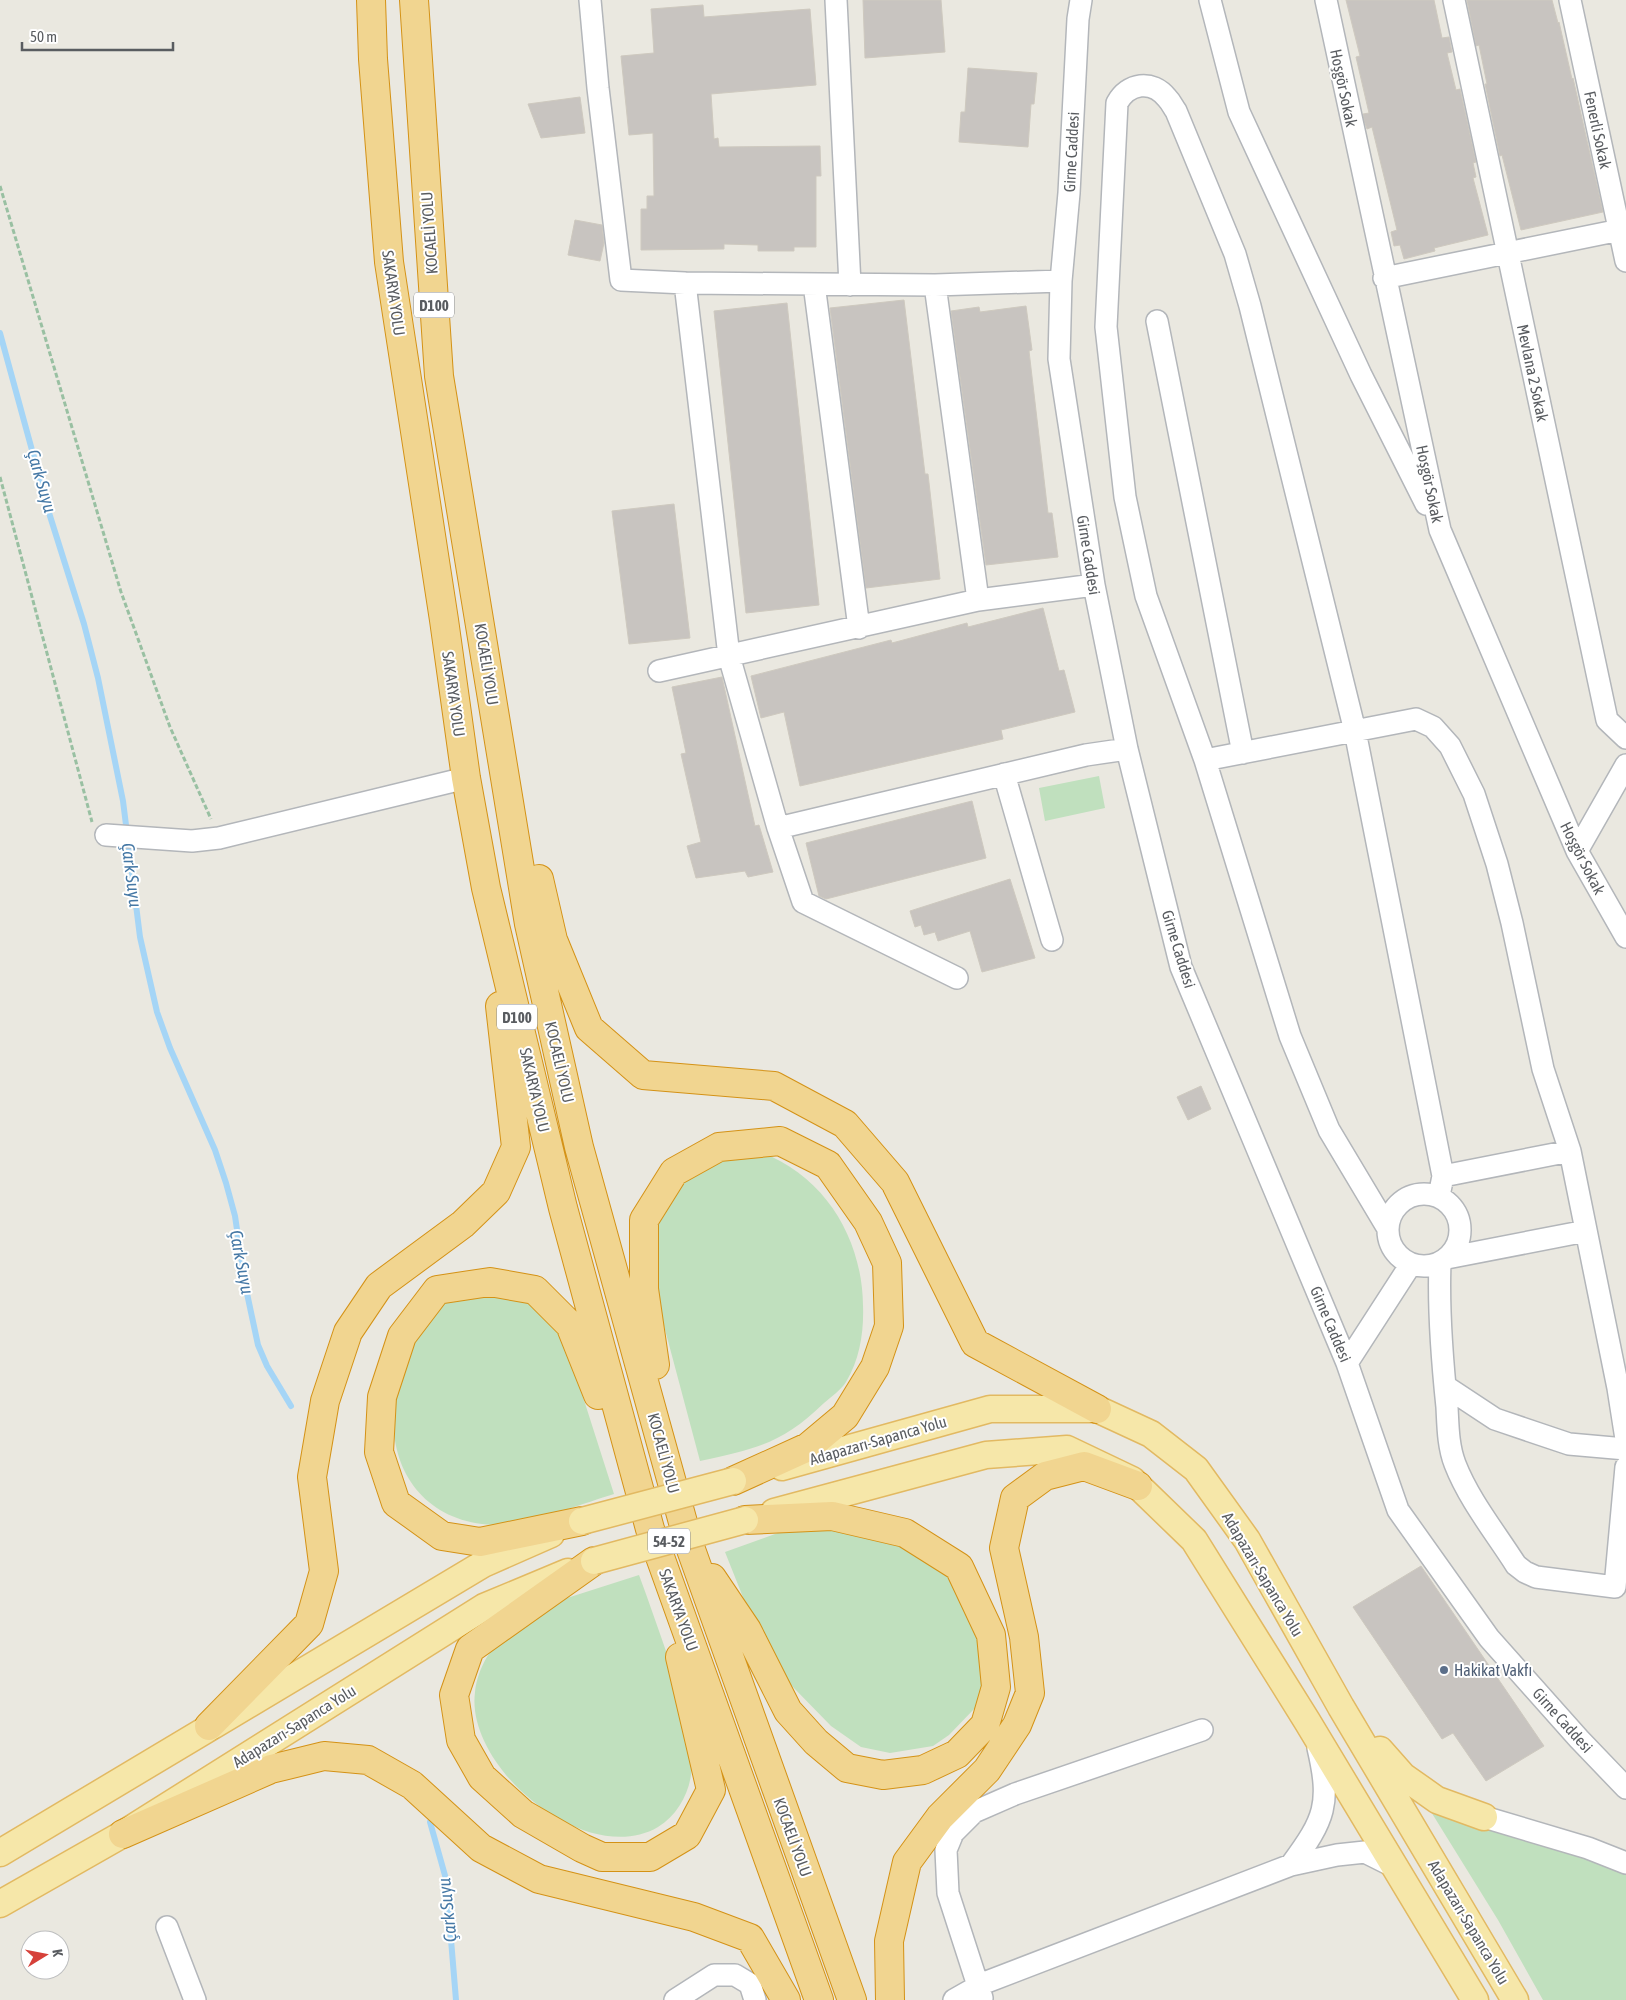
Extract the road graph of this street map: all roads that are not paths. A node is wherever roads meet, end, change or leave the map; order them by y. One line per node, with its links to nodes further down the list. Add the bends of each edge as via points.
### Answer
1 (371, 0): 34 (highway, SAKARYA YOLU / D100, via 388,262)
2 (414, 0): 23 (highway, KOCAELİ YOLU / D100, via 439,376)
3 (590, 0): 15 (street, via 621,280)
4 (836, 0): 17 (street)
5 (1081, 0): 14 (street, Girne Caddesi)
6 (1210, 0): 20 (street, via 1239,112 1361,375)
7 (1326, 0): 13 (street, Hoşgör Sokak)
8 (1454, 0): 11 (street, Mevlana 2 Sokak)
9 (1576, 1): 10 (street, Fenerli Sokak)
10 (1620, 230): 11 (street); 12 (street, Fenerli Sokak)
11 (1507, 253): 13 (street); 28 (street, Mevlana 2 Sokak, via 1607,720)
12 (1626, 261)
13 (1384, 278): 20 (street, Hoşgör Sokak)
14 (1061, 281): 18 (street); 21 (street, Girne Caddesi, via 1059,359)
15 (685, 283): 16 (street); 25 (street)
16 (814, 284): 17 (street); 24 (street)
17 (850, 285): 18 (street)
18 (935, 285): 22 (street)
19 (1157, 322): 30 (street)
20 (1440, 530): 37 (street, Hoşgör Sokak)
21 (1094, 586): 22 (street); 29 (street, Girne Caddesi)
22 (978, 600): 24 (street)
23 (478, 607): 51 (highway, via 553,940 589,1028 644,1075 774,1086 845,1124 895,1182 975,1343); 55 (highway, KOCAELİ YOLU / D100, via 531,933 579,1147)
24 (859, 628): 25 (street)
25 (729, 656): 26 (street); 35 (street)
26 (658, 672)
27 (1355, 731): 30 (street); 31 (street, via 1235,254 1167,96 1147,85 1138,85 1117,103 1106,327 1125,496 1146,596); 42 (street, via 1416,719 1433,727 1450,746 1474,794 1497,864 1543,1069); 43 (street)
28 (1626, 738)
29 (1127, 749): 33 (street); 49 (street, Girne Caddesi, via 1181,967)
30 (1243, 753): 31 (street)
31 (1205, 760): 45 (street, via 1290,1036 1329,1130)
32 (1626, 765): 37 (street)
33 (1004, 774): 35 (street); 40 (street)
34 (466, 778): 36 (street, via 219,838 192,841); 38 (highway, SAKARYA YOLU / D100)
35 (778, 828): 41 (street, via 803,902)
36 (106, 835)
37 (1577, 851): 39 (street, Hoşgör Sokak)
38 (486, 888): 60 (highway, SAKARYA YOLU / D100, via 563,1208); 64 (highway, via 516,1147 496,1192 463,1224 380,1286 348,1332 325,1402 312,1477 324,1571 308,1624)
39 (1626, 937)
40 (1052, 940)
41 (957, 978)
42 (1570, 1151): 43 (street); 46 (street)
43 (1443, 1176): 44 (street)
44 (1438, 1196): 45 (street, via 1427,1193 1405,1198 1390,1216); 47 (street, via 1455,1210 1459,1220 1458,1242)
45 (1388, 1227): 48 (street, via 1388,1239 1394,1250)
46 (1586, 1231): 47 (street); 52 (street)
47 (1444, 1260): 48 (street, via 1432,1266); 50 (street, via 1439,1288)
48 (1411, 1264): 49 (street)
49 (1347, 1363): 67 (street, Girne Caddesi, via 1398,1510 1489,1638)
50 (1445, 1386): 53 (street, via 1496,1419 1569,1444); 54 (street, via 1450,1441 1457,1468 1516,1565 1536,1577 1615,1587)
51 (1097, 1409): 56 (main road, Adapazarı-Sapanca Yolu, via 990,1409); 63 (main road, Adapazarı-Sapanca Yolu, via 1151,1434 1196,1469 1247,1540)
52 (1626, 1439)
53 (1626, 1449)
54 (1626, 1467)
55 (669, 1470): 56 (highway, via 644,1289 644,1220 674,1172 719,1147 780,1142 828,1165 868,1222 887,1263 889,1326 875,1367 845,1416 808,1447); 61 (highway, KOCAELİ YOLU / D100)
56 (733, 1481): 59 (main road, 54-52, bridge)
57 (1138, 1486): 58 (main road, via 1132,1480 1067,1449 986,1455); 66 (main road, via 1194,1540); 83 (highway, via 1084,1466 1045,1476 1015,1498 1004,1548 1024,1637 1030,1693 1017,1725 987,1770 940,1817 907,1862 889,1941)
58 (744, 1520): 61 (highway, via 832,1516 905,1533 959,1567 991,1635 996,1687 985,1725 957,1754 923,1770 883,1775 847,1768 816,1742 788,1711 747,1630); 62 (main road, 54-52, bridge)
59 (582, 1521): 60 (highway, via 480,1542 442,1536 396,1503 379,1452 382,1397 402,1336 437,1290 490,1282 535,1290 570,1325); 64 (main road, 54-52, via 482,1564)
60 (648, 1522): 62 (highway, via 711,1790 687,1835 650,1857 602,1857 523,1814 482,1777 461,1740 454,1695 470,1649); 81 (highway, SAKARYA YOLU / D100)
61 (689, 1544): 82 (highway, KOCAELİ YOLU / D100)
62 (594, 1561): 69 (main road, Adapazarı-Sapanca Yolu / 54-52, via 484,1607)
63 (1341, 1707): 68 (main road, via 1403,1776 1437,1800); 86 (main road, Adapazarı-Sapanca Yolu)
64 (210, 1726): 70 (main road, 54-52)
65 (1202, 1730): 76 (street, via 1015,1794 974,1812 953,1833 946,1850 948,1893)
66 (1315, 1735): 72 (street, via 1324,1775 1325,1805 1312,1837); 73 (main road)
67 (1626, 1788)
68 (1484, 1817): 71 (street, via 1588,1848)
69 (123, 1834): 74 (main road, Adapazarı-Sapanca Yolu / 54-52); 80 (highway, via 271,1769 324,1756 368,1760 412,1785 481,1848 540,1879 694,1917 750,1938)
70 (0, 1853)
71 (1626, 1863)
72 (1291, 1865): 73 (street, via 1365,1852); 76 (street)
73 (1395, 1867): 85 (main road)
74 (0, 1904)
75 (167, 1927): 77 (street)
76 (981, 1993): 84 (street)
77 (195, 2000)
78 (675, 2000): 79 (street, via 714,1975 735,1975 750,1984)
79 (755, 2000)
80 (786, 2000)
81 (819, 2000)
82 (852, 2000)
83 (890, 2000)
84 (954, 2000)
85 (1475, 2000)
86 (1515, 2000)

